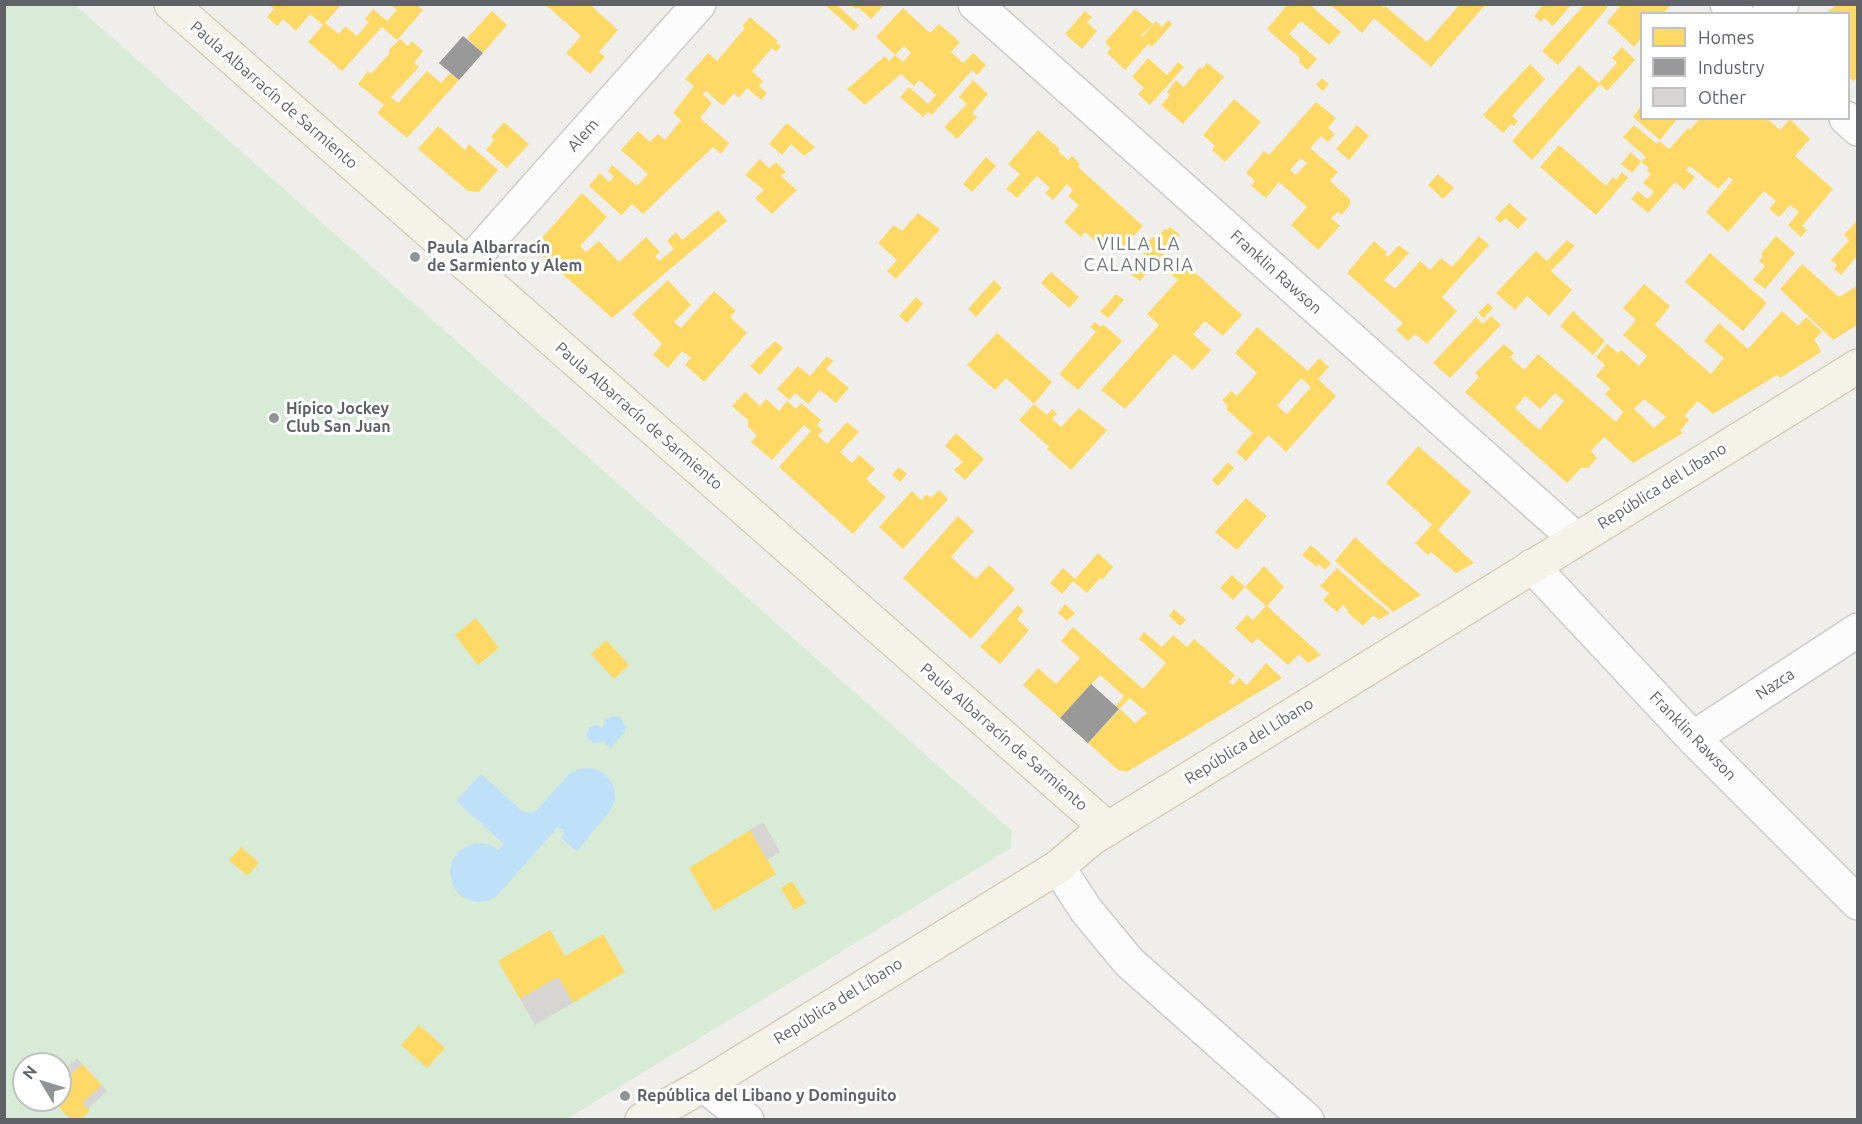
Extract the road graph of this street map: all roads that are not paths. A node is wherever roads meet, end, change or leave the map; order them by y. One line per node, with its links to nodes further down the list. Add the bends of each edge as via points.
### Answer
1 (171, 4): 4 (main road, Paula Albarracín de Sarmiento)
2 (699, 4): 4 (street, Alem)
3 (975, 4): 6 (street, Franklin Rawson)
4 (467, 265): 10 (main road, Paula Albarracín de Sarmiento)
5 (1857, 366): 6 (main road, República del Líbano)
6 (1576, 539): 7 (main road, República del Líbano)
7 (1532, 566): 9 (street, Franklin Rawson); 10 (main road, República del Líbano)
8 (1857, 630): 9 (street, Nazca)
9 (1693, 738): 12 (street, Franklin Rawson)
10 (1108, 828): 11 (main road, República del Líbano)
11 (1058, 867): 13 (main road, República del Líbano); 16 (street, via 1128,962)
12 (1851, 883)
13 (704, 1085): 14 (main road, República del Líbano); 15 (street)
14 (642, 1119)
15 (747, 1119)
16 (1307, 1119)

